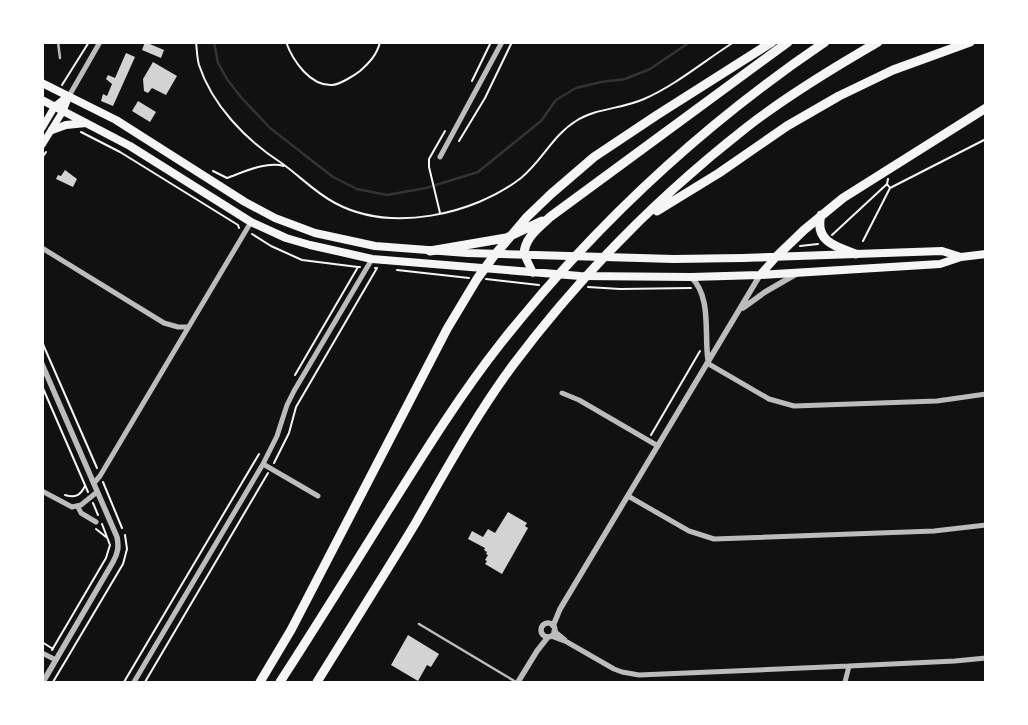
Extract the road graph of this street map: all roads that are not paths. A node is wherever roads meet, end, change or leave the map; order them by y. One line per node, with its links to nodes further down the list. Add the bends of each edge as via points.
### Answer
1 (58, 42): 9 (lane)
2 (100, 42): 11 (street)
3 (502, 42): 20 (street)
4 (772, 42): 61 (highway, via 624,136 583,166 527,217 493,257 461,305 295,622)
5 (788, 42): 22 (highway)
6 (825, 42): 62 (highway, via 774,77 690,144 575,256 474,379)
7 (878, 42): 23 (highway, via 789,97 748,127 679,184)
8 (970, 42): 23 (highway, via 893,70 830,100)
9 (60, 58)
10 (42, 83): 11 (main road)
11 (69, 96): 13 (main road); 15 (main road); 26 (main road, via 116,120 275,218 315,233 375,246)
12 (42, 100): 13 (main road)
13 (55, 106): 15 (main road); 17 (main road)
14 (986, 109): 21 (highway, via 865,183)
15 (63, 110): 16 (main road); 18 (main road)
16 (86, 123): 18 (main road); 24 (main road, via 130,146)
17 (42, 128)
18 (52, 130): 19 (main road)
19 (45, 147)
20 (440, 157)
21 (821, 214): 28 (highway, via 823,237); 30 (highway)
22 (550, 217): 26 (highway, via 506,238); 27 (highway, via 530,236)
23 (642, 220): 63 (highway, via 584,280 513,365 472,426)
24 (251, 222): 32 (main road, via 310,246); 38 (street)
25 (42, 248): 38 (street, via 164,323)
26 (430, 251): 27 (main road)
27 (524, 254): 30 (main road, via 674,258); 33 (main road)
28 (856, 254): 30 (main road); 31 (main road, via 942,251)
29 (986, 254): 31 (main road)
30 (777, 256): 35 (main road)
31 (960, 257): 34 (main road, via 940,264)
32 (372, 259): 33 (main road); 44 (street, via 294,391)
33 (533, 273): 36 (main road)
34 (798, 273): 35 (main road); 37 (street)
35 (760, 276): 36 (main road); 37 (street)
36 (691, 277): 39 (street, via 702,292)
37 (740, 310): 39 (street)
38 (188, 327): 45 (street)
39 (708, 361): 42 (street, via 769,399 794,406 937,401); 43 (street)
40 (42, 364): 45 (street)
41 (562, 393): 43 (street)
42 (986, 394)
43 (658, 446): 49 (street)
44 (263, 464): 48 (street); 60 (street)
45 (94, 483): 47 (street)
46 (42, 491): 50 (street, via 70,506)
47 (97, 492): 50 (street); 57 (street, via 117,538 118,554)
48 (318, 496)
49 (628, 496): 52 (street, via 689,530 714,539 934,531); 54 (street)
50 (78, 506): 51 (street, via 81,513)
51 (96, 522)
52 (986, 525)
53 (418, 624): 64 (lane)
54 (549, 631): 58 (street, via 607,665 630,674); 64 (street)
55 (42, 653): 57 (street)
56 (986, 658): 58 (street)
57 (56, 660): 59 (street)
58 (849, 666): 65 (street)
59 (43, 682)
60 (134, 682)
61 (260, 682)
62 (280, 682)
63 (317, 682)
64 (517, 682)
65 (845, 682)

